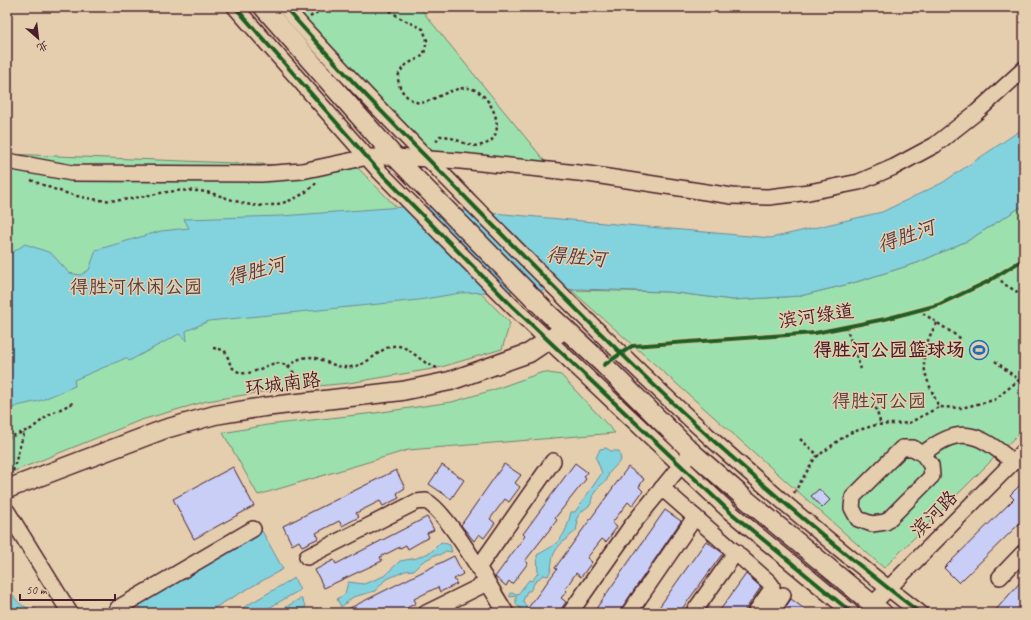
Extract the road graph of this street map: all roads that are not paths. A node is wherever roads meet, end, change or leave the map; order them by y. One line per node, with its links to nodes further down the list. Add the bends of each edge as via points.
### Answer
1 (235, 7): 5 (street)
2 (263, 7): 6 (main road)
3 (285, 7): 7 (street, via 333,62)
4 (1024, 68): 7 (street, via 977,112 935,145 859,182 809,192 769,197 732,196 588,174)
5 (368, 157): 6 (street); 8 (street, via 302,171 261,174 72,172); 10 (street)
6 (395, 157): 7 (street); 9 (main road)
7 (428, 159): 28 (street, via 572,306 716,443 816,530)
8 (7, 161)
9 (565, 329): 10 (main road, 环城南路); 12 (main road)
10 (549, 342): 16 (street); 18 (main road, 环城南路, via 522,356 450,381 402,391 215,415 165,429)
11 (1024, 451): 15 (street, 滨河路)
12 (692, 452): 16 (street); 30 (main road)
13 (923, 454): 13 (street, via 913,448 902,448 853,497 852,508 858,519 872,524 886,522 932,476 931,465); 15 (street, via 950,437 976,436 992,444)
14 (553, 461): 25 (street)
15 (1013, 462): 28 (street, 滨河路)
16 (680, 466): 17 (street); 40 (street, via 730,512)
17 (662, 488): 20 (street); 35 (street, via 632,525)
18 (7, 489)
19 (7, 511): 31 (street)
20 (695, 517): 22 (street); 36 (street)
21 (253, 529): 32 (street, via 118,608)
22 (736, 552): 37 (street); 38 (street, via 772,586)
23 (1024, 552): 26 (street)
24 (307, 558): 25 (street, via 416,502 426,501 439,510)
25 (478, 568): 27 (street)
26 (1000, 577)
27 (488, 583): 33 (street); 34 (street)
28 (888, 588): 30 (street, 滨河路); 41 (street)
29 (783, 595): 39 (street)
30 (878, 609)
31 (70, 613)
32 (116, 613)
33 (426, 613)
34 (506, 613)
35 (570, 613)
36 (629, 613)
37 (693, 613)
38 (755, 613)
39 (771, 613)
40 (852, 613)
41 (920, 613)

